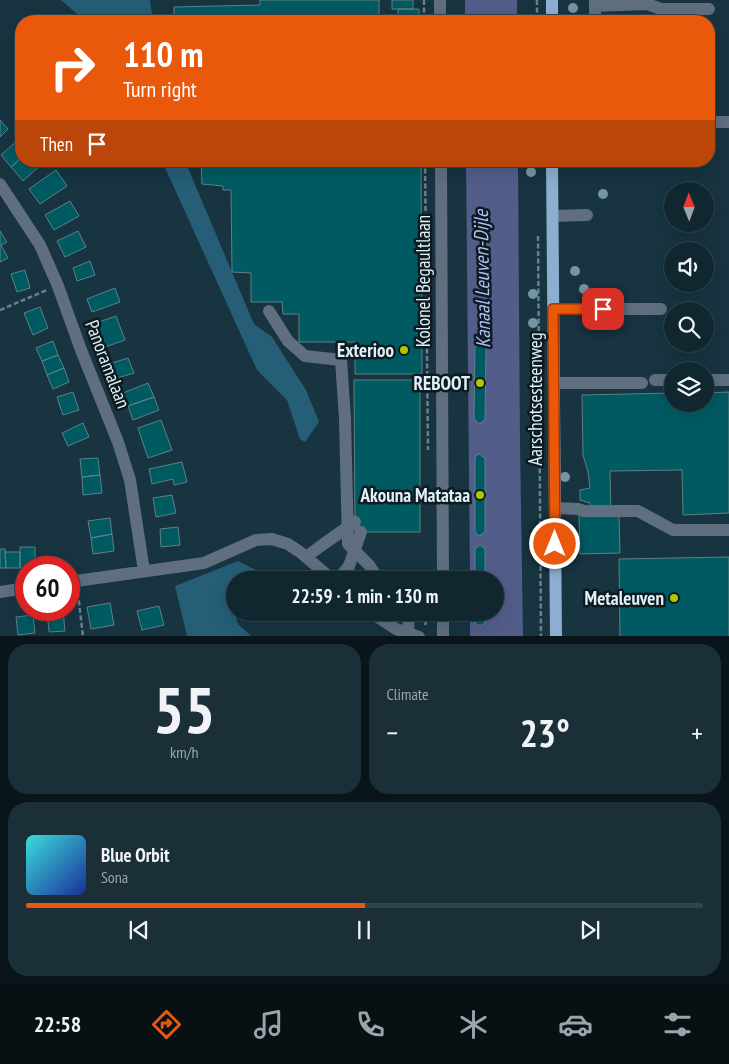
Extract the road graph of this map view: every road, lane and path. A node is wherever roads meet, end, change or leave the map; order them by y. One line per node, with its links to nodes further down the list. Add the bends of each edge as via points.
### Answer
1 (424, 0): 7 (path)
2 (440, 0): 8 (street)
3 (537, 0): 9 (path)
4 (552, 0): 10 (main road)
5 (595, 3): 6 (street)
6 (709, 9)
7 (424, 15)
8 (440, 15)
9 (538, 15)
10 (552, 15)
11 (715, 122): 12 (street)
12 (729, 122)
13 (425, 167): 31 (path)
14 (441, 167): 38 (street, Kolonel Begaultlaan)
15 (552, 167): 18 (main road, Aarschotsesteenweg)
16 (0, 184): 20 (street, Panoramalaan, via 40,245)
17 (587, 215): 18 (street)
18 (553, 216): 21 (main road, Aarschotsesteenweg)
19 (538, 230): 51 (path)
20 (58, 286): 22 (path); 39 (street, Panoramalaan, via 130,480)
21 (553, 309): 24 (street); 29 (main road, Aarschotsesteenweg)
22 (0, 310)
23 (269, 310): 37 (street, via 288,341 305,356 341,360 348,544)
24 (661, 310)
25 (655, 380): 26 (street)
26 (664, 380)
27 (714, 380): 28 (street)
28 (729, 380)
29 (554, 383): 30 (street); 32 (main road, Aarschotsesteenweg)
30 (642, 383)
31 (428, 453)
32 (555, 508): 33 (street, via 638,511 673,530); 52 (main road, Aarschotsesteenweg)
33 (729, 530)
34 (306, 557): 35 (street); 36 (street, bridge, via 325,543 358,527); 39 (street, via 288,544 256,540 204,563)
35 (322, 571)
36 (344, 571)
37 (373, 571)
38 (443, 571)
39 (144, 572): 40 (street)
40 (80, 581)
41 (15, 590): 42 (street)
42 (0, 592)
43 (80, 621): 49 (path)
44 (384, 621): 48 (street, via 396,629)
45 (413, 621): 48 (street)
46 (426, 621): 48 (path)
47 (443, 621): 50 (street)
48 (417, 633)
49 (83, 636)
50 (443, 636)
51 (541, 636)
52 (556, 636)

